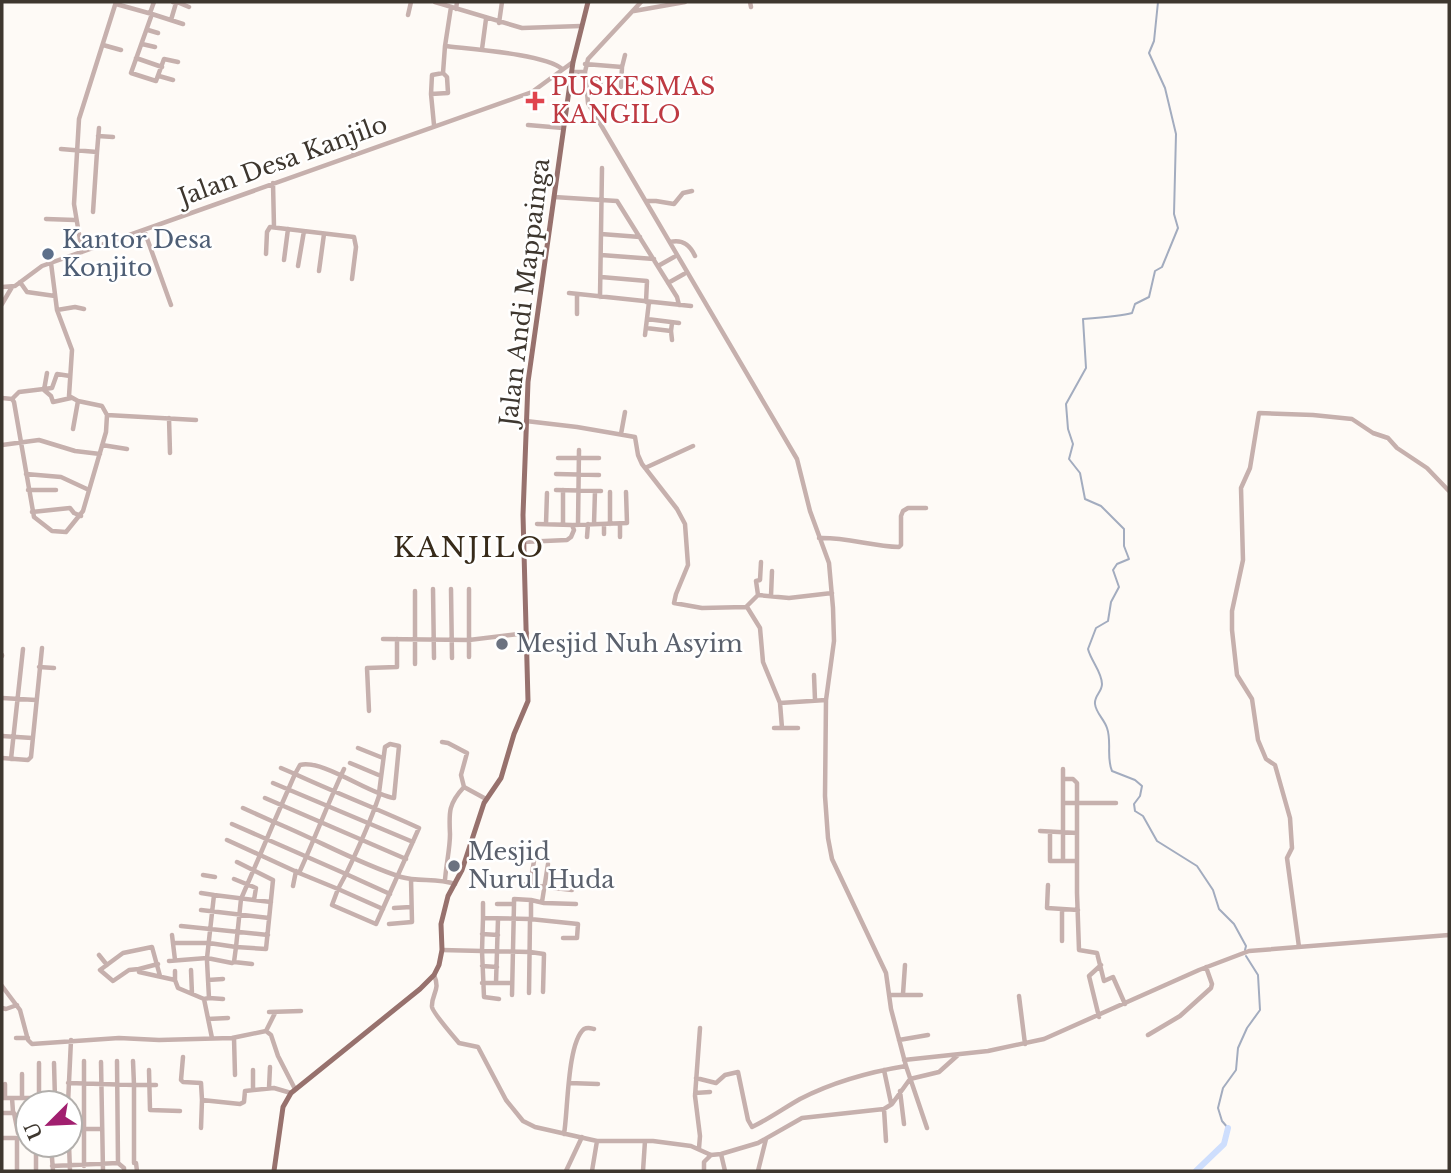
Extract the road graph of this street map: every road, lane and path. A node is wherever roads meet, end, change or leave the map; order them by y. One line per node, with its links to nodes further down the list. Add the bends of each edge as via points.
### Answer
1 (154, 2): 14 (street)
2 (175, 2): 11 (street); 17 (street)
3 (411, 2): 15 (street)
4 (435, 2): 12 (street)
5 (457, 2): 12 (street)
6 (502, 2): 18 (street)
7 (588, 2): 20 (main road, Jalan Andi Mappainga)
8 (641, 2): 13 (street)
9 (685, 2): 13 (street)
10 (116, 3): 14 (street); 24 (street)
11 (189, 7)
12 (454, 8): 16 (street); 25 (street)
13 (633, 11): 33 (street)
14 (151, 13): 17 (street); 21 (street)
15 (408, 15)
16 (486, 19): 18 (street); 27 (street)
17 (171, 20): 19 (street)
18 (499, 23): 20 (street, via 530,28)
19 (183, 24)
20 (581, 26): 32 (main road, Jalan Andi Mappainga)
21 (148, 30): 22 (street); 23 (street)
22 (158, 33)
23 (142, 44): 26 (street); 30 (street)
24 (103, 45): 28 (street); 54 (street, via 81,111)
25 (445, 46): 27 (street); 39 (street)
26 (155, 47)
27 (482, 49): 36 (street, via 547,60)
28 (121, 50)
29 (625, 55): 35 (street)
30 (136, 58): 34 (street); 40 (street, via 132,74 156,81)
31 (178, 62): 34 (street, via 165,59)
32 (573, 62): 36 (street, Jalan Desa Kanjilo); 37 (main road, Jalan Andi Mappainga)
33 (585, 64): 35 (street); 38 (street)
34 (162, 67): 40 (street)
35 (622, 67): 44 (street)
36 (562, 69): 46 (street, Jalan Desa Kanjilo, via 532,92)
37 (572, 72): 38 (street); 49 (main road, Jalan Andi Mappainga)
38 (586, 72): 42 (street)
39 (443, 73): 45 (street, via 432,75); 45 (street, via 448,93)
40 (159, 76): 41 (street)
41 (173, 80)
42 (586, 82): 43 (street); 62 (street, via 588,103)
43 (601, 82)
44 (621, 87)
45 (430, 94): 46 (street)
46 (434, 125): 56 (street, Jalan Desa Kanjilo)
47 (528, 125): 49 (street)
48 (99, 128): 50 (street)
49 (564, 128): 60 (main road, Jalan Andi Mappainga)
50 (98, 136): 51 (street); 55 (street)
51 (113, 137)
52 (350, 144): 56 (street)
53 (61, 149): 54 (street)
54 (78, 151): 55 (street); 65 (street)
55 (97, 152): 63 (street)
56 (354, 154): 58 (street, Jalan Desa Kanjilo)
57 (602, 168): 61 (street)
58 (273, 183): 66 (street); 68 (street, Jalan Desa Kanjilo)
59 (692, 191): 62 (street, via 683,193 674,204)
60 (554, 197): 61 (street); 122 (main road, Jalan Andi Mappainga)
61 (601, 200): 71 (street); 72 (street, via 617,201)
62 (646, 201): 73 (street)
63 (93, 212)
64 (46, 219): 65 (street)
65 (75, 220): 74 (street)
66 (274, 227): 67 (street); 75 (street, via 267,229)
67 (288, 229): 69 (street); 80 (street)
68 (144, 230): 74 (street, Jalan Desa Kanjilo); 98 (street)
69 (304, 231): 70 (street); 82 (street)
70 (324, 234): 84 (street); 87 (street, via 356,240)
71 (601, 234): 72 (street); 76 (street)
72 (640, 237): 79 (street)
73 (670, 242): 77 (street, via 687,244); 164 (street, via 796,454)
74 (82, 252): 81 (street, Jalan Desa Kanjilo)
75 (266, 254)
76 (601, 255): 79 (street); 86 (street)
77 (695, 256)
78 (674, 257): 83 (street)
79 (654, 259): 83 (street)
80 (284, 260)
81 (51, 263): 88 (street, Jalan Desa Kanjilo, via 36,268); 94 (street)
82 (298, 266)
83 (658, 266): 89 (street)
84 (319, 271)
85 (684, 274): 89 (street)
86 (601, 276): 95 (street); 96 (street, via 647,281)
87 (352, 279)
88 (20, 282): 91 (street, Jalan Desa Kanjilo); 94 (street, via 26,292)
89 (668, 282): 99 (street)
90 (2, 287): 91 (street)
91 (12, 287): 97 (street)
92 (569, 293): 93 (street)
93 (577, 294): 95 (street); 103 (street)
94 (55, 296): 101 (street)
95 (600, 297): 96 (street)
96 (647, 302): 99 (street); 104 (street)
97 (2, 304)
98 (171, 305)
99 (679, 305): 100 (street)
100 (691, 306)
101 (57, 310): 102 (street); 112 (street, via 72,350)
102 (85, 310)
103 (577, 314)
104 (647, 319): 105 (street); 107 (street)
105 (672, 323): 106 (street); 108 (street)
106 (679, 323)
107 (646, 328): 108 (street); 109 (street)
108 (671, 331): 110 (street)
109 (645, 335)
110 (672, 340)
111 (47, 373): 113 (street)
112 (70, 376): 113 (street, via 57,374 52,387); 115 (street)
113 (44, 390): 115 (street, via 53,402); 116 (street, via 19,391)
114 (2, 398): 116 (street)
115 (71, 398): 117 (street)
116 (12, 399): 125 (street)
117 (78, 401): 119 (street, via 102,406); 123 (street)
118 (625, 412): 124 (street)
119 (107, 415): 120 (street); 127 (street)
120 (169, 418): 121 (street); 131 (street)
121 (196, 420)
122 (525, 421): 124 (street); 165 (main road, Jalan Andi Mappainga)
123 (73, 429)
124 (621, 433): 136 (street, via 635,437)
125 (20, 442): 126 (street); 132 (street, via 39,440); 137 (street)
126 (2, 445)
127 (102, 445): 129 (street); 132 (street)
128 (693, 446): 136 (street)
129 (127, 449)
130 (579, 450): 134 (street)
131 (170, 453)
132 (100, 454): 142 (street)
133 (558, 457): 134 (street)
134 (579, 458): 135 (street); 139 (street)
135 (599, 458)
136 (645, 468): 175 (street, via 685,524 688,565 674,603)
137 (26, 474): 141 (street); 142 (street, via 61,477)
138 (556, 474): 139 (street)
139 (578, 474): 140 (street); 146 (street)
140 (599, 475)
141 (29, 490): 145 (street); 152 (street)
142 (89, 490): 153 (street)
143 (556, 490): 144 (street)
144 (563, 490): 146 (street); 157 (street)
145 (57, 491)
146 (578, 491): 158 (street, via 598,491); 160 (street)
147 (1449, 491): 311 (street, via 1388,438 1352,419 1259,412 1250,468 1241,491 1244,546 1231,613 1232,639 1238,678 1252,701 1257,738 1265,757 1275,764 1289,815 1292,848 1287,858)
148 (610, 492): 159 (street)
149 (626, 492): 154 (street, via 627,523)
150 (547, 493): 156 (street)
151 (926, 508): 164 (street, via 903,510 900,546)
152 (32, 512): 153 (street, via 70,508); 153 (street, via 38,522 61,533)
153 (80, 516)
154 (620, 523): 159 (street); 163 (street)
155 (537, 524): 156 (street)
156 (546, 524): 157 (street)
157 (563, 524): 160 (street)
158 (591, 524): 159 (street); 160 (street); 162 (street)
159 (607, 524): 161 (street)
160 (575, 525): 165 (street, via 568,540)
161 (604, 534)
162 (587, 537)
163 (620, 537)
164 (819, 538): 172 (street, via 829,563)
165 (523, 542): 176 (main road, Jalan Andi Mappainga)
166 (761, 562): 173 (street)
167 (772, 571): 174 (street)
168 (432, 589): 180 (street)
169 (451, 589): 181 (street)
170 (469, 589): 182 (street)
171 (415, 591): 179 (street)
172 (832, 593): 174 (street); 196 (street, via 834,641)
173 (758, 595): 174 (street); 175 (street)
174 (771, 596)
175 (747, 607): 197 (street, via 760,628 763,662)
176 (527, 633): 182 (street); 224 (main road, Jalan Andi Mappainga, via 528,701 501,778)
177 (383, 639): 178 (street)
178 (397, 639): 179 (street); 198 (street, via 397,667 367,668)
179 (415, 639): 180 (street); 188 (street)
180 (433, 639): 181 (street); 186 (street)
181 (451, 639): 182 (street); 187 (street)
182 (469, 639): 185 (street)
183 (42, 648): 189 (street)
184 (23, 649): 193 (street)
185 (469, 657)
186 (434, 658)
187 (452, 658)
188 (415, 664)
189 (39, 667): 190 (street); 194 (street)
190 (54, 668)
191 (814, 675): 195 (street)
192 (2, 698): 193 (street)
193 (16, 699): 194 (street); 203 (street)
194 (36, 700): 204 (street)
195 (815, 700): 196 (street); 197 (street)
196 (827, 700): 345 (street, via 825,796 830,854 886,973)
197 (780, 703): 200 (street)
198 (369, 711)
199 (774, 728): 200 (street)
200 (782, 728): 201 (street)
201 (798, 728)
202 (2, 736): 203 (street)
203 (13, 737): 204 (street); 209 (street)
204 (32, 738): 209 (street, via 29,760)
205 (442, 742): 219 (street, via 467,753 461,775)
206 (358, 748): 208 (street)
207 (2, 758): 209 (street)
208 (383, 758): 216 (street); 222 (street, via 386,746 400,747 396,796)
209 (11, 759)
210 (350, 763): 216 (street)
211 (281, 768): 214 (street)
212 (344, 769): 215 (street)
213 (1063, 769): 217 (street)
214 (295, 774): 215 (street, via 304,763); 220 (street); 221 (street)
215 (341, 776): 221 (street); 222 (street)
216 (381, 776): 222 (street)
217 (1064, 779): 225 (street); 226 (street, via 1077,783)
218 (273, 783): 220 (street)
219 (464, 787): 224 (street); 262 (street, via 448,815)
220 (287, 790): 228 (street); 229 (street)
221 (334, 792): 229 (street); 231 (street)
222 (379, 793): 231 (street)
223 (265, 798): 228 (street)
224 (486, 799): 264 (main road, Jalan Andi Mappainga)
225 (1064, 803): 226 (street); 238 (street)
226 (1077, 803): 227 (street); 239 (street)
227 (1116, 803)
228 (281, 805): 232 (street); 233 (street)
229 (328, 807): 233 (street); 235 (street)
230 (243, 808): 232 (street)
231 (374, 809): 235 (street); 244 (street, via 419,828)
232 (274, 822): 240 (street); 241 (street)
233 (322, 822): 241 (street); 243 (street)
234 (232, 824): 240 (street)
235 (368, 824): 243 (street); 244 (street)
236 (1040, 831): 237 (street)
237 (1050, 833): 238 (street); 250 (street, via 1050,861)
238 (1064, 833): 239 (street); 250 (street)
239 (1077, 833): 251 (street)
240 (267, 839): 245 (street); 246 (street)
241 (314, 839): 246 (street); 247 (street)
242 (227, 840): 245 (street)
243 (362, 840): 247 (street); 248 (street)
244 (413, 842): 248 (street)
245 (260, 855): 254 (street); 255 (street)
246 (306, 857): 255 (street); 256 (street)
247 (354, 857): 256 (street); 258 (street)
248 (406, 859): 258 (street)
249 (534, 861): 266 (street)
250 (1063, 861): 251 (street)
251 (1077, 861): 289 (street)
252 (237, 862): 254 (street)
253 (548, 864): 269 (street)
254 (254, 869): 263 (street); 278 (street, via 273,880)
255 (297, 872): 268 (street); 270 (street)
256 (346, 874): 270 (street); 273 (street)
257 (203, 875): 259 (street)
258 (398, 876): 261 (street); 273 (street)
259 (215, 877)
260 (234, 879): 263 (street)
261 (411, 879): 262 (street); 284 (street)
262 (445, 880): 264 (street)
263 (247, 884): 275 (street); 277 (street, via 256,889)
264 (455, 884): 312 (main road, Jalan Andi Mappainga, via 442,919)
265 (520, 884): 266 (street)
266 (530, 885): 269 (street)
267 (1048, 885): 287 (street, via 1047,908)
268 (293, 886)
269 (544, 887): 271 (street); 279 (street)
270 (338, 889): 286 (street); 286 (street, via 332,905 376,925)
271 (572, 890)
272 (201, 893): 274 (street)
273 (390, 894): 286 (street)
274 (214, 895): 275 (street); 290 (street)
275 (241, 899): 277 (street); 291 (street)
276 (531, 900): 279 (street); 282 (street, via 514,899); 296 (street)
277 (254, 901): 278 (street)
278 (271, 902): 292 (street)
279 (542, 902): 283 (street)
280 (483, 903): 293 (street)
281 (497, 904): 282 (street)
282 (514, 904): 295 (street)
283 (576, 904)
284 (411, 907): 285 (street); 297 (street, via 411,923)
285 (394, 908)
286 (383, 909)
287 (1062, 909): 289 (street); 307 (street)
288 (201, 910): 290 (street)
289 (1078, 910): 324 (street, via 1079,950 1097,953)
290 (211, 911): 291 (street); 299 (street)
291 (240, 915): 292 (street); 300 (street)
292 (269, 918): 303 (street)
293 (483, 918): 294 (street); 301 (street)
294 (498, 919): 295 (street); 304 (street)
295 (514, 919): 296 (street); 315 (street)
296 (530, 919): 306 (street, via 578,924 577,938); 316 (street)
297 (389, 924)
298 (181, 926): 299 (street)
299 (209, 927): 300 (street); 309 (street)
300 (238, 930): 303 (street); 310 (street)
301 (482, 934): 304 (street); 313 (street)
302 (172, 935): 308 (street)
303 (268, 935): 310 (street, via 265,950)
304 (498, 935): 314 (street)
305 (1449, 935): 311 (street)
306 (563, 938)
307 (1062, 941)
308 (173, 943): 309 (street); 318 (street, via 172,960)
309 (209, 943): 310 (street); 318 (street)
310 (236, 947): 319 (street)
311 (1299, 947): 327 (street, via 1250,951)
312 (442, 950): 313 (street); 332 (main road, Jalan Andi Mappainga)
313 (482, 951): 314 (street); 325 (street)
314 (497, 951): 315 (street); 326 (street)
315 (513, 951): 316 (street); 338 (street)
316 (530, 952): 340 (street, via 545,956); 341 (street)
317 (99, 955): 322 (street)
318 (207, 960): 319 (street); 335 (street)
319 (234, 962): 321 (street)
320 (158, 964): 322 (street, via 150,947 123,953); 328 (street); 331 (street)
321 (252, 964)
322 (107, 965): 328 (street, via 100,970 113,981)
323 (905, 965): 342 (street)
324 (1101, 965): 351 (street, via 1104,981 1113,977); 357 (street, via 1089,976)
325 (482, 966): 326 (street); 336 (street)
326 (497, 967): 337 (street)
327 (1206, 967): 351 (street); 364 (street, via 1211,988 1181,1016)
328 (139, 969): 331 (street)
329 (191, 970): 343 (street)
330 (175, 971): 334 (street)
331 (160, 975): 334 (street)
332 (434, 975): 405 (main road); 421 (street, via 437,987 432,1007 436,1016 458,1042 478,1047 517,1116 528,1124)
333 (223, 979): 335 (street)
334 (175, 980): 343 (street, via 177,988)
335 (208, 980): 348 (street)
336 (482, 982): 337 (street); 350 (street, via 484,997)
337 (496, 983): 338 (street)
338 (512, 983): 344 (street)
339 (2, 986): 352 (street)
340 (543, 992)
341 (529, 993)
342 (903, 994): 345 (street); 346 (street)
343 (192, 995): 348 (street)
344 (512, 995)
345 (889, 995): 370 (street)
346 (921, 995)
347 (1019, 996): 371 (street)
348 (206, 998): 349 (street); 359 (street)
349 (223, 999)
350 (499, 999)
351 (1125, 1004): 357 (street)
352 (17, 1005): 353 (street); 366 (street)
353 (2, 1008)
354 (301, 1011): 356 (street)
355 (269, 1012): 356 (street)
356 (275, 1013): 362 (street)
357 (1099, 1017): 371 (street)
358 (228, 1018): 359 (street)
359 (208, 1019): 367 (street)
360 (700, 1028): 387 (street)
361 (594, 1029): 390 (street, via 581,1033)
362 (266, 1031): 368 (street); 405 (street)
363 (928, 1035): 370 (street)
364 (1148, 1035)
365 (16, 1038): 366 (street)
366 (28, 1038): 369 (street, via 34,1044)
367 (212, 1038): 368 (street); 369 (street)
368 (234, 1038): 386 (street)
369 (71, 1040): 389 (street)
370 (900, 1040): 380 (street)
371 (1025, 1044): 372 (street)
372 (958, 1055): 380 (street); 388 (street, via 938,1073)
373 (183, 1057): 410 (street, via 181,1080 201,1083)
374 (84, 1061): 392 (street)
375 (117, 1061): 394 (street)
376 (133, 1061): 395 (street)
377 (101, 1062): 393 (street)
378 (39, 1063): 400 (street)
379 (54, 1063): 401 (street)
380 (905, 1063): 384 (street); 388 (street)
381 (270, 1067): 398 (street)
382 (149, 1070): 397 (street)
383 (253, 1070): 403 (street)
384 (884, 1070): 387 (street, via 807,1096 752,1127 738,1072 716,1083); 411 (street)
385 (23, 1074): 399 (street)
386 (235, 1074)
387 (696, 1078): 407 (street)
388 (910, 1079): 404 (street); 418 (street)
389 (68, 1083): 392 (street); 402 (street)
390 (569, 1083): 396 (street); 421 (street)
391 (5, 1084): 408 (street)
392 (85, 1084): 393 (street); 419 (street)
393 (102, 1084): 394 (street); 420 (street)
394 (117, 1084): 395 (street); 430 (street)
395 (134, 1084): 397 (street); 436 (street)
396 (598, 1084)
397 (152, 1085): 413 (street, via 150,1110)
398 (269, 1088): 403 (street); 405 (street)
399 (25, 1089)
400 (39, 1089)
401 (55, 1089)
402 (68, 1089)
403 (253, 1089): 410 (street, via 245,1090 241,1104)
404 (900, 1090): 411 (street); 416 (street)
405 (293, 1091): 437 (main road, via 284,1103)
406 (710, 1092): 407 (street)
407 (695, 1093): 427 (street)
408 (4, 1098): 409 (street)
409 (12, 1098): 415 (street)
410 (202, 1100): 417 (street)
411 (892, 1104): 412 (street)
412 (884, 1109): 423 (street, via 802,1118); 426 (street)
413 (180, 1111)
414 (2, 1113): 415 (street)
415 (14, 1113)
416 (904, 1124)
417 (201, 1128)
418 (927, 1128)
419 (84, 1129): 420 (street); 431 (street)
420 (101, 1131): 432 (street)
421 (564, 1133): 422 (street)
422 (582, 1137): 424 (street); 438 (street)
423 (766, 1139): 428 (street); 443 (street)
424 (597, 1141): 425 (street); 439 (street)
425 (645, 1141): 427 (street); 440 (street)
426 (886, 1141)
427 (699, 1148): 429 (street)
428 (721, 1154): 429 (street); 442 (street)
429 (710, 1155): 441 (street)
430 (118, 1163): 432 (street); 435 (street)
431 (87, 1168): 432 (street); 434 (street)
432 (103, 1168)
433 (53, 1169): 434 (street)
434 (70, 1169)
435 (124, 1171)
436 (137, 1171)
437 (274, 1171)
438 (566, 1171)
439 (592, 1171)
440 (643, 1171)
441 (704, 1171)
442 (725, 1171)
443 (758, 1171)

